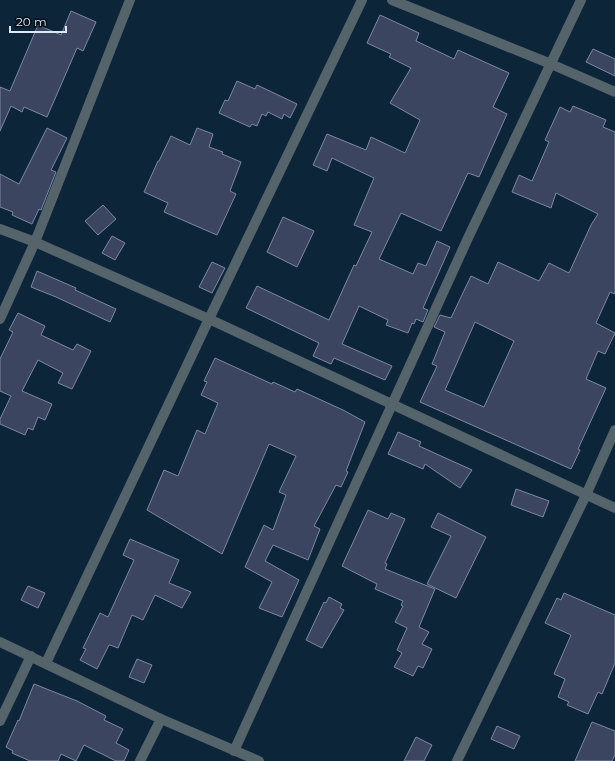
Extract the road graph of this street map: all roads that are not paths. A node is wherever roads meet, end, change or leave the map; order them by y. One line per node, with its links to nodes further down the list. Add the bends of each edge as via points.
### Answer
1 (130, 0): 8 (street)
2 (362, 0): 10 (street)
3 (392, 0): 5 (street)
4 (581, 0): 5 (street)
5 (551, 64): 6 (street); 11 (street)
6 (615, 92)
7 (0, 229): 8 (street)
8 (35, 242): 9 (street); 10 (street)
9 (0, 319)
10 (209, 319): 11 (street); 17 (street)
11 (393, 404): 13 (street); 20 (street)
12 (615, 430): 13 (street)
13 (586, 494): 14 (street); 23 (street)
14 (615, 508)
15 (0, 642): 16 (street)
16 (31, 656): 17 (street); 19 (street)
17 (46, 663): 18 (street)
18 (161, 719): 20 (street); 21 (street)
19 (0, 721)
20 (234, 751): 22 (street)
21 (140, 761)
22 (259, 761)
23 (457, 761)

